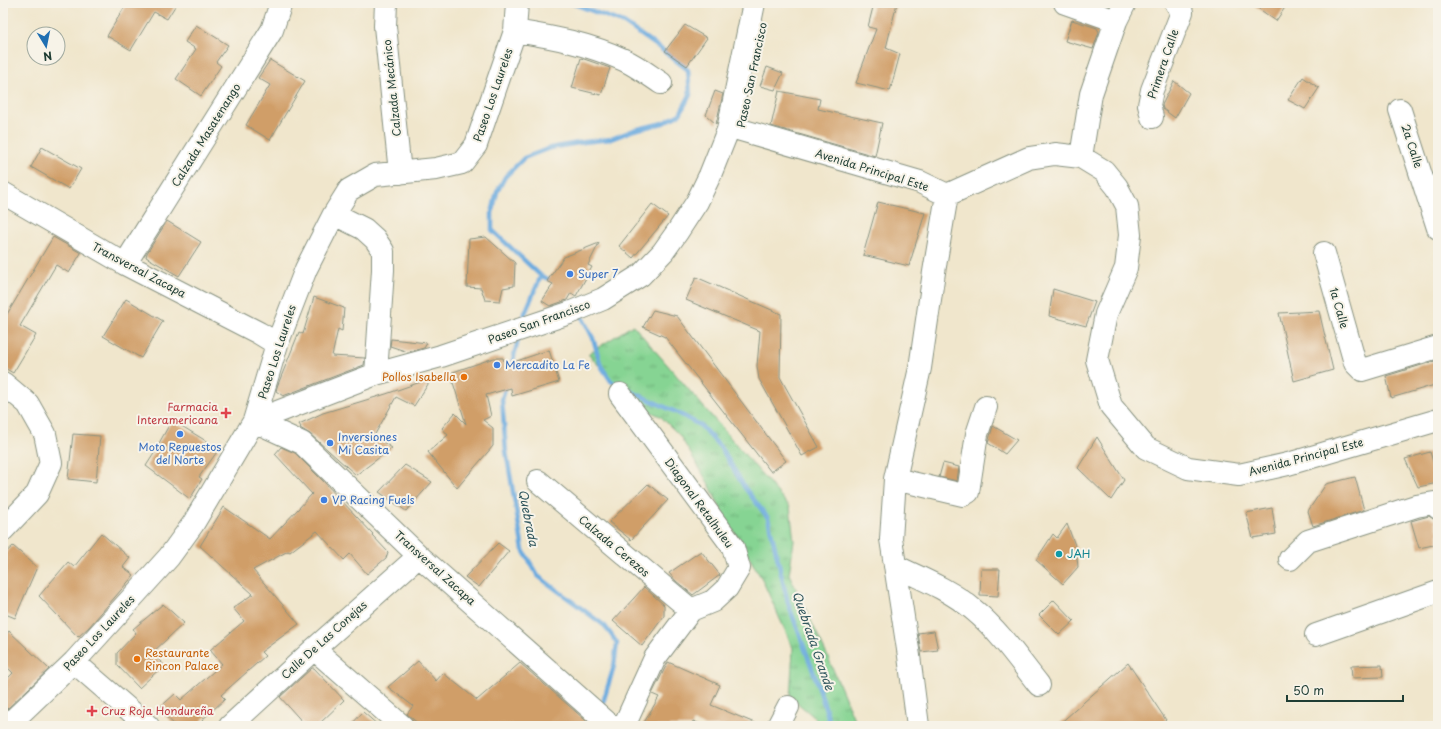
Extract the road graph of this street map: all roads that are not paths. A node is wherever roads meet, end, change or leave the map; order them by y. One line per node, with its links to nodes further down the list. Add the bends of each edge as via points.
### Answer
1 (281, 3): 19 (street, Calzada Masatenango, via 272,30)
2 (386, 3): 13 (street, Calzada Mecánico, via 385,26)
3 (1066, 3): 6 (street)
4 (753, 5): 11 (street, Paseo San Francisco); 20 (street, Paseo San Francisco, via 728,130 697,202 663,252 642,275)
5 (1179, 7): 10 (street, Primera Calle, via 1152,90 1149,105)
6 (1121, 12): 12 (street, via 1091,94)
7 (516, 16): 8 (street, via 552,36 591,47 626,61); 13 (street, Paseo Los Laureles, via 476,145 462,163)
8 (660, 83)
9 (1400, 110): 17 (street, 2a Calle)
10 (1152, 117)
11 (741, 130): 15 (street, Avenida Principal Este, via 920,182); 20 (street, Paseo San Francisco, via 708,205 673,256 650,281)
12 (1081, 157): 15 (street, Avenida Principal Este, via 1055,154 1029,158); 27 (street, Avenida Principal Este, via 1104,171 1117,187 1127,206 1130,235 1126,268 1106,314 1097,360 1111,406 1146,448 1188,468 1239,475 1288,464)
13 (400, 173): 16 (street, Paseo Los Laureles, via 375,176 349,190)
14 (3, 193): 19 (street, Transversal Zacapa)
15 (947, 195): 29 (street, via 920,368)
16 (334, 214): 21 (street, Paseo Los Laureles, via 306,270); 23 (street, via 375,238 383,251)
17 (1438, 228)
18 (1324, 253): 22 (street, 1a Calle, via 1355,363 1362,370)
19 (126, 264): 21 (street, Transversal Zacapa)
20 (604, 304): 23 (street, Paseo San Francisco, via 572,324 537,336 514,336)
21 (277, 344): 28 (street, Paseo Los Laureles)
22 (1438, 347)
23 (376, 374): 28 (street, Paseo San Francisco)
24 (3, 383): 32 (street, via 28,404 45,434 52,463 37,494)
25 (620, 394): 37 (street, Diagonal Retalhuleu, via 733,547 739,568 727,588 713,601)
26 (986, 407): 29 (street, via 977,434 968,492 963,495)
27 (1438, 420)
28 (254, 421): 33 (street, Transversal Zacapa, via 302,443); 40 (street, Paseo Los Laureles, via 193,524 173,552)
29 (895, 479): 35 (street, via 892,539)
30 (538, 481): 37 (street, Calzada Cerezos)
31 (1438, 508): 34 (street, via 1434,503 1416,506 1308,540)
32 (3, 530)
33 (419, 556): 39 (street, Calle De Las Conejas); 47 (street, Transversal Zacapa)
34 (1290, 559)
35 (895, 566): 41 (street, via 948,592 975,610); 50 (street)
36 (1438, 592): 38 (street)
37 (691, 610): 48 (street, via 655,658)
38 (1316, 635)
39 (314, 649): 45 (street, Calle De Las Conejas); 46 (street)
40 (74, 662): 43 (street, Paseo Los Laureles); 44 (street)
41 (1039, 685)
42 (788, 706): 49 (street)
43 (12, 723)
44 (148, 726)
45 (230, 726)
46 (402, 726)
47 (611, 726)
48 (624, 726)
49 (778, 726)
50 (918, 726)

